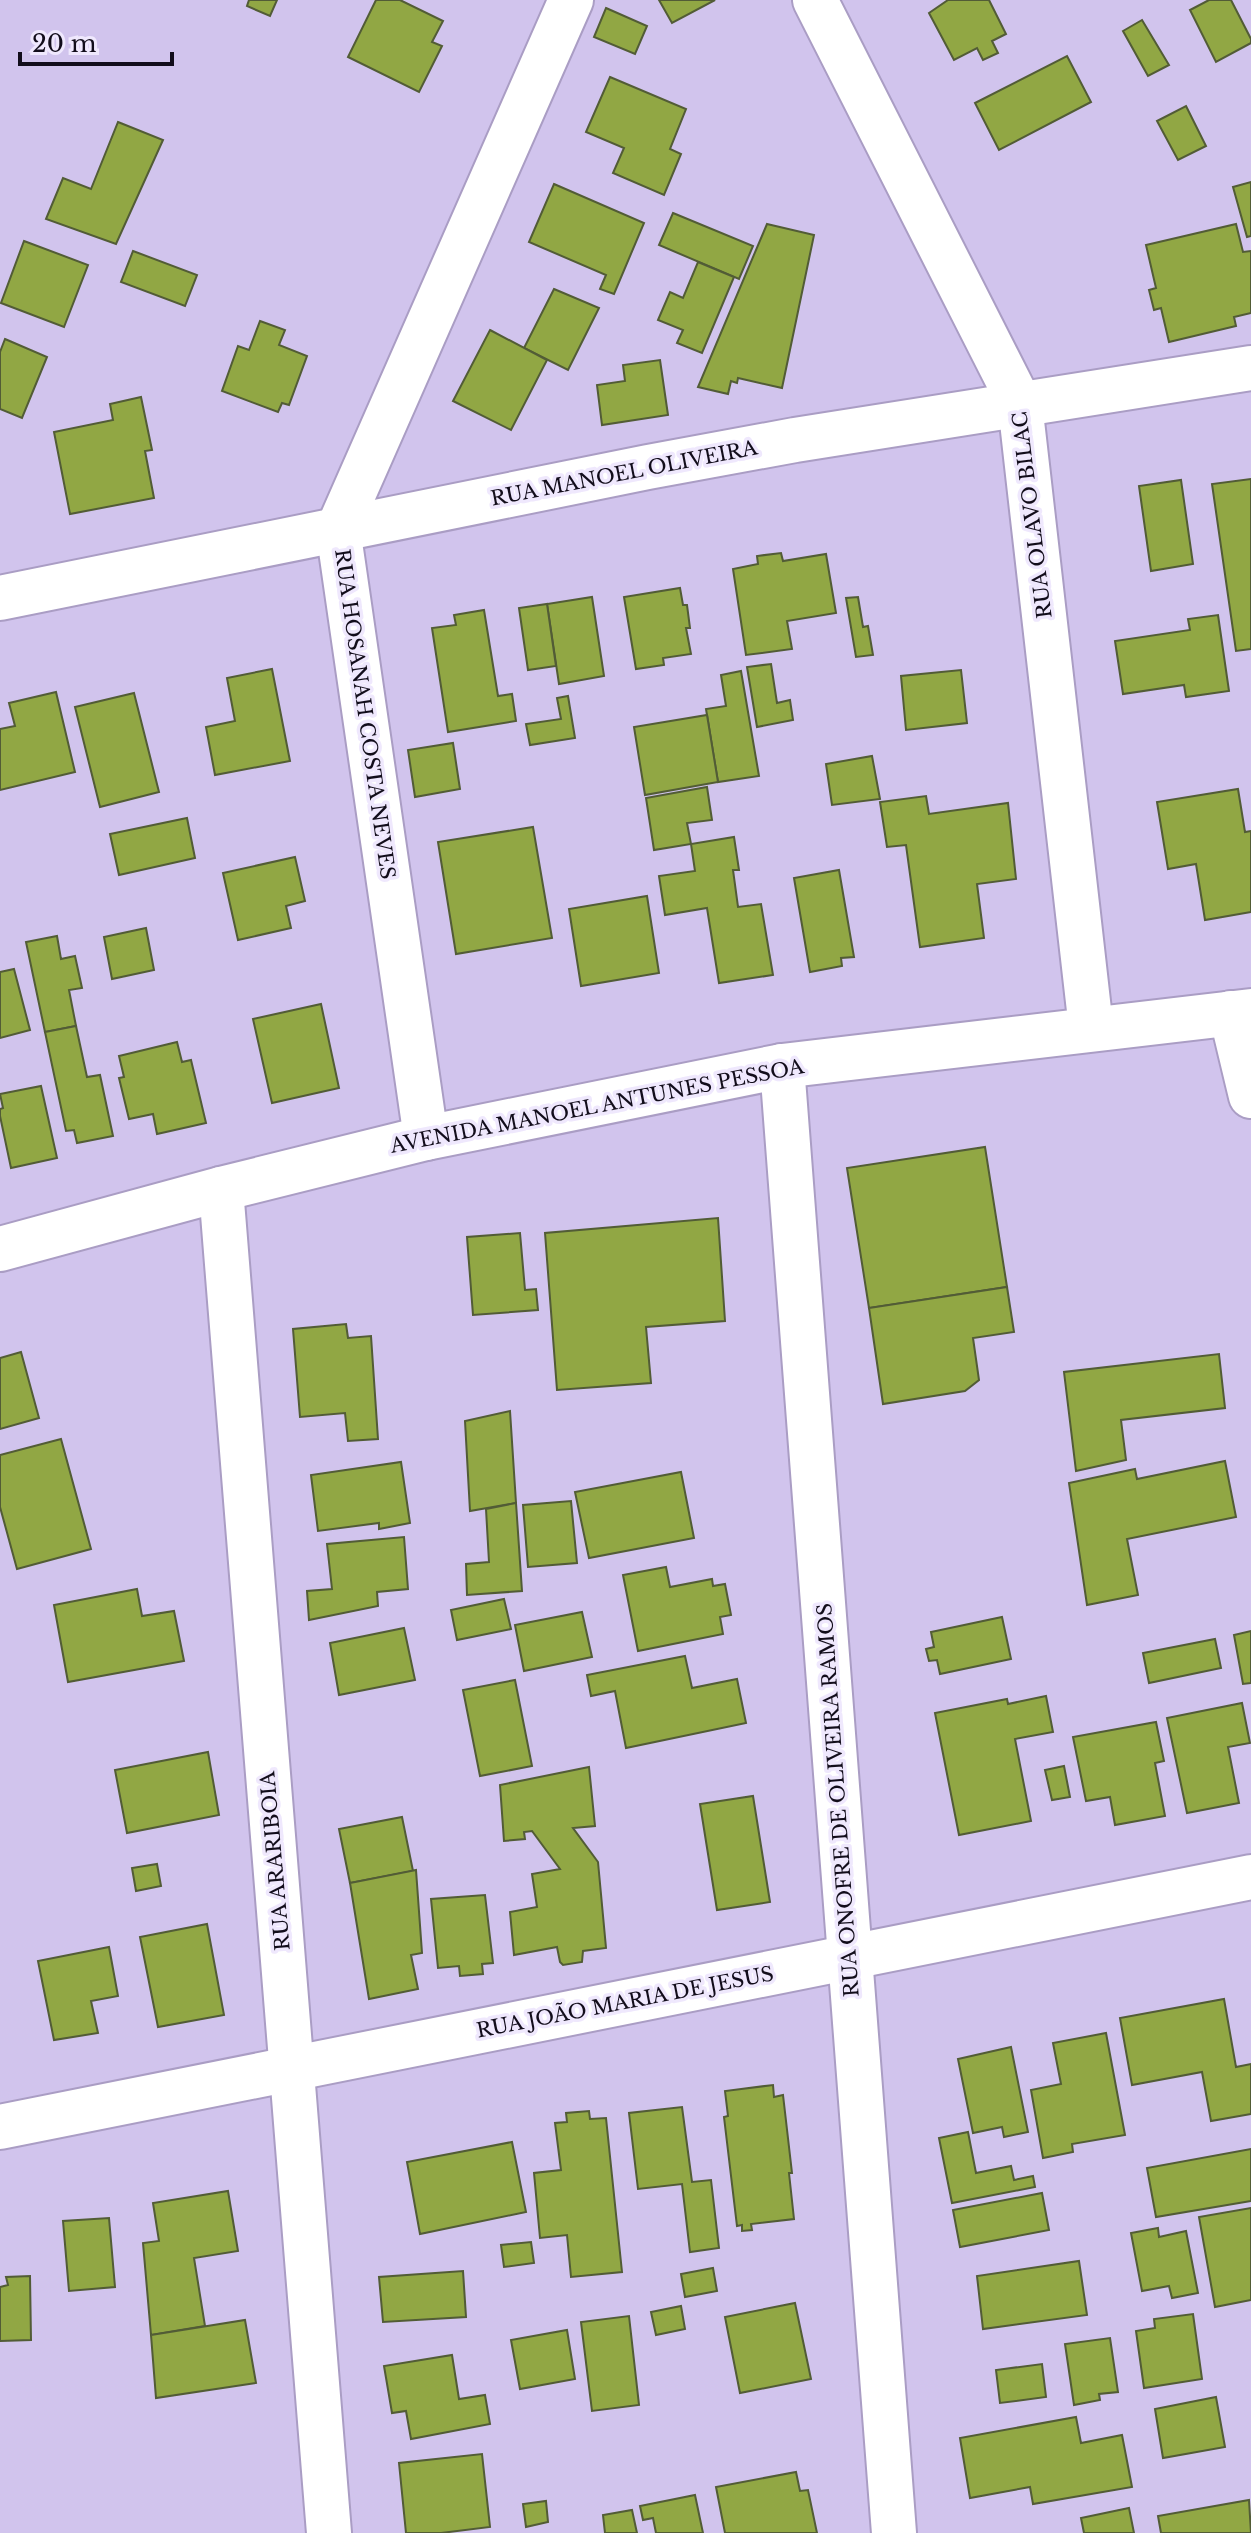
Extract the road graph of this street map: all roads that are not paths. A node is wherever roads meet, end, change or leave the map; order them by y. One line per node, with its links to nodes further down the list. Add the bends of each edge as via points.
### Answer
1 (571, 0): 5 (street, RUA HOSANAH COSTA NEVES)
2 (815, 0): 4 (street, RUA OLAVO BILAC)
3 (1251, 368): 4 (street, RUA MANOEL OLIVEIRA)
4 (1020, 404): 5 (street, RUA MANOEL OLIVEIRA, via 692,459); 8 (street, RUA OLAVO BILAC)
5 (338, 529): 6 (street, RUA MANOEL OLIVEIRA); 11 (street, RUA HOSANAH COSTA NEVES)
6 (0, 598)
7 (1241, 1012): 8 (street, AVENIDA MANOEL ANTUNES PESSOA); 10 (street)
8 (1091, 1028): 9 (street, AVENIDA MANOEL ANTUNES PESSOA)
9 (782, 1066): 11 (street, AVENIDA MANOEL ANTUNES PESSOA); 15 (street, RUA ONOFRE DE OLIVEIRA RAMOS)
10 (1251, 1096)
11 (426, 1138): 12 (street, AVENIDA MANOEL ANTUNES PESSOA)
12 (221, 1189): 13 (street, AVENIDA MANOEL ANTUNES PESSOA); 16 (street, RUA ARARIBOIA)
13 (0, 1249)
14 (1251, 1877): 15 (street, RUA JOÃO MARIA DE JESUS)
15 (850, 1956): 16 (street, RUA JOÃO MARIA DE JESUS); 19 (street, RUA ONOFRE DE OLIVEIRA RAMOS)
16 (292, 2069): 17 (street, RUA JOÃO MARIA DE JESUS); 18 (street, RUA ARARIBOIA)
17 (0, 2127)
18 (329, 2533)
19 (894, 2533)

